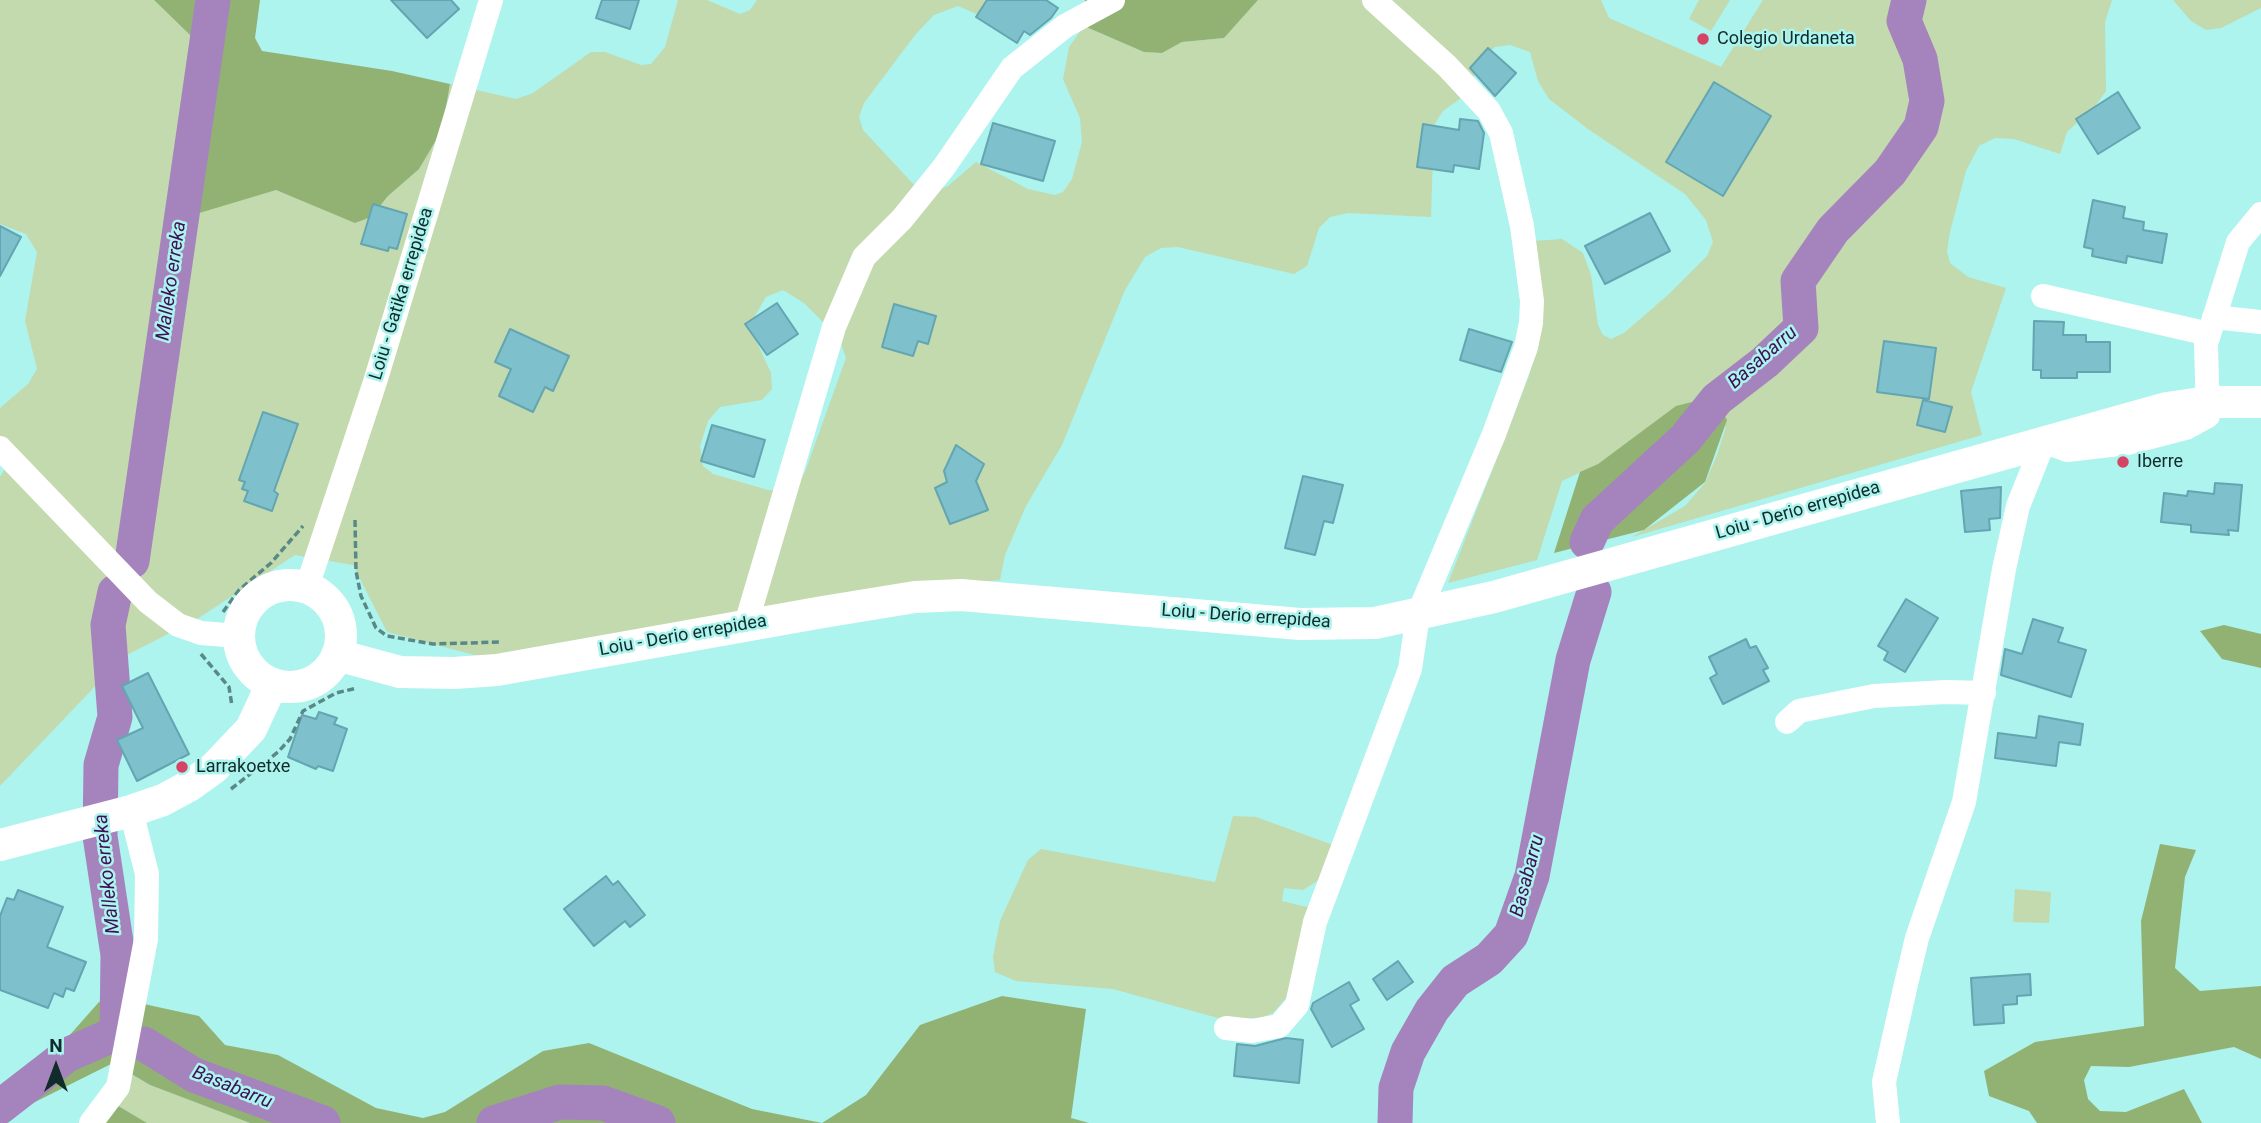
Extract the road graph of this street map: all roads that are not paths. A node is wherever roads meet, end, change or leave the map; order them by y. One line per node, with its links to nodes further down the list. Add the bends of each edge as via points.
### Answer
1 (491, 0): 12 (street, Loiu - Gatika errepidea, via 375,382)
2 (1113, 0): 14 (street, via 1065,26 1012,68 944,167 902,219 863,257 834,327)
3 (1374, 0): 13 (street, via 1447,66 1489,111 1501,133 1522,226 1532,301 1526,347 1461,518)
4 (2261, 215): 7 (street, via 2238,242)
5 (2043, 296): 7 (street)
6 (2261, 322): 7 (street)
7 (2212, 326): 8 (street, via 2204,363)
8 (2208, 402): 9 (main road, Loiu - Derio errepidea); 10 (main road, Loiu - Derio errepidea, via 2167,408)
9 (2261, 402)
10 (2044, 441): 13 (main road, Loiu - Derio errepidea); 18 (street, via 2018,506)
11 (0, 447): 15 (street, via 148,602 178,625 201,633)
12 (307, 587): 15 (main road, via 275,586 260,594 240,620); 16 (main road, via 330,603 337,615 341,642)
13 (1418, 615): 14 (main road, Loiu - Derio errepidea, via 1376,623 1300,624 961,595 915,597); 22 (street, via 1410,669 1315,922 1297,1005 1279,1026 1252,1031)
14 (746, 624): 16 (main road, Loiu - Derio errepidea, via 497,670 400,672)
15 (238, 636): 17 (main road, via 247,665)
16 (337, 655): 17 (main road, via 317,679 295,686)
17 (272, 684): 20 (main road, via 251,729 214,768 163,800)
18 (1984, 694): 19 (street, via 1874,696 1799,711); 24 (street, via 1964,802 1917,938 1884,1082)
19 (1787, 722)
20 (110, 816): 21 (main road); 23 (street, via 147,874 146,939 118,1087)
21 (0, 845)
22 (1226, 1028)
23 (92, 1123)
24 (1888, 1123)

